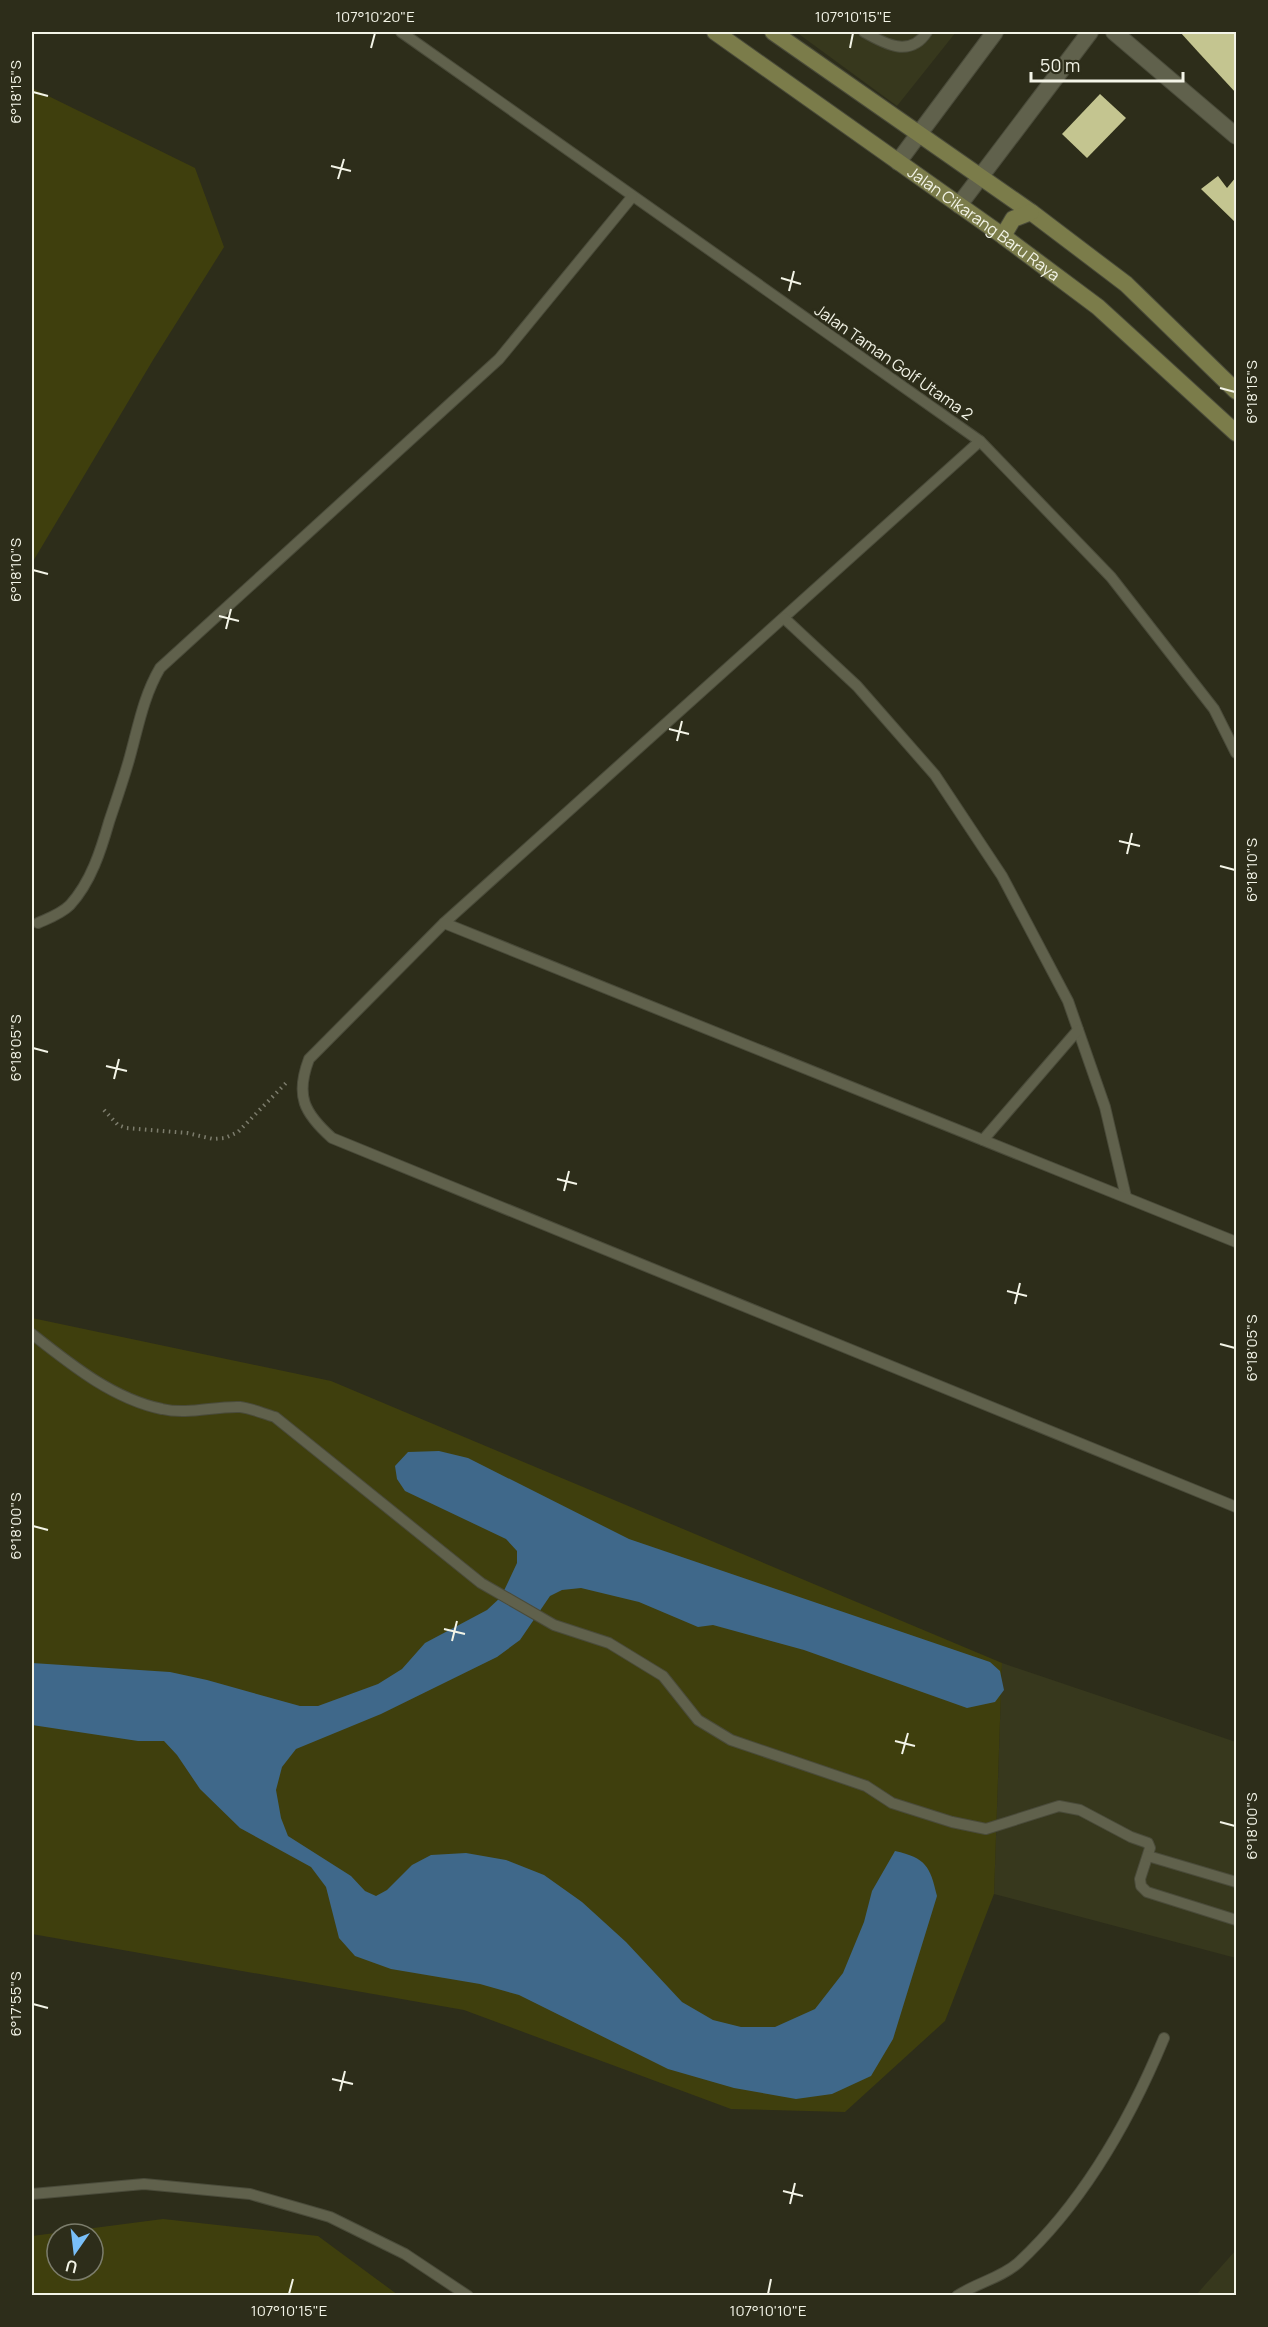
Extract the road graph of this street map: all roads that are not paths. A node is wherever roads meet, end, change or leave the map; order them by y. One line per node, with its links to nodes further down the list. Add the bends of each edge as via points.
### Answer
1 (401, 32): 13 (lane, Jalan Taman Golf Utama 2)
2 (715, 32): 11 (main road, Jalan Cikarang Baru Raya)
3 (773, 32): 10 (main road)
4 (864, 32): 5 (lane, via 884,43 904,47 915,44)
5 (927, 32)
6 (995, 32): 10 (street)
7 (1090, 32): 12 (street)
8 (1114, 32): 9 (street)
9 (1235, 131)
10 (919, 134): 11 (street); 12 (main road)
11 (898, 162): 14 (main road, Jalan Cikarang Baru Raya)
12 (980, 177): 14 (street); 15 (main road)
13 (632, 196): 19 (lane, Jalan Taman Golf Utama 2); 22 (lane, via 499,359 160,668 148,688 124,778 87,881 70,905)
14 (959, 205): 16 (main road, Jalan Cikarang Baru Raya)
15 (1031, 212): 16 (main road, via 1013,219); 17 (main road, via 1126,284)
16 (1003, 236): 18 (main road, Jalan Cikarang Baru Raya, via 1098,307)
17 (1236, 391)
18 (1236, 433)
19 (980, 441): 20 (lane); 21 (lane, Jalan Taman Golf Utama 2, via 1111,577 1214,709)
20 (783, 618): 23 (lane); 24 (lane, via 856,686 935,775 1002,876 1068,1001)
21 (1236, 753)
22 (38, 923)
23 (444, 923): 25 (lane); 29 (lane, via 309,1059 302,1078 303,1099 316,1124 332,1138)
24 (1078, 1030): 25 (lane); 26 (lane, via 1105,1107)
25 (983, 1140): 26 (lane)
26 (1126, 1197): 27 (lane)
27 (1236, 1242)
28 (32, 1334): 30 (lane, via 75,1368 112,1389 162,1409 241,1407 275,1417 481,1583 554,1625 609,1643 663,1676 698,1720 731,1740 866,1786 892,1803 952,1822 987,1829 1059,1806 1080,1810 1148,1843)
29 (1236, 1507)
30 (1148, 1856): 31 (lane); 32 (lane, via 1140,1879 1147,1892)
31 (1236, 1882)
32 (1236, 1920)
33 (1164, 2038): 36 (lane, via 1108,2151 1063,2214 1017,2264)
34 (32, 2194): 35 (lane, via 144,2184 250,2194 330,2217 405,2254)
35 (468, 2295)
36 (957, 2295)

